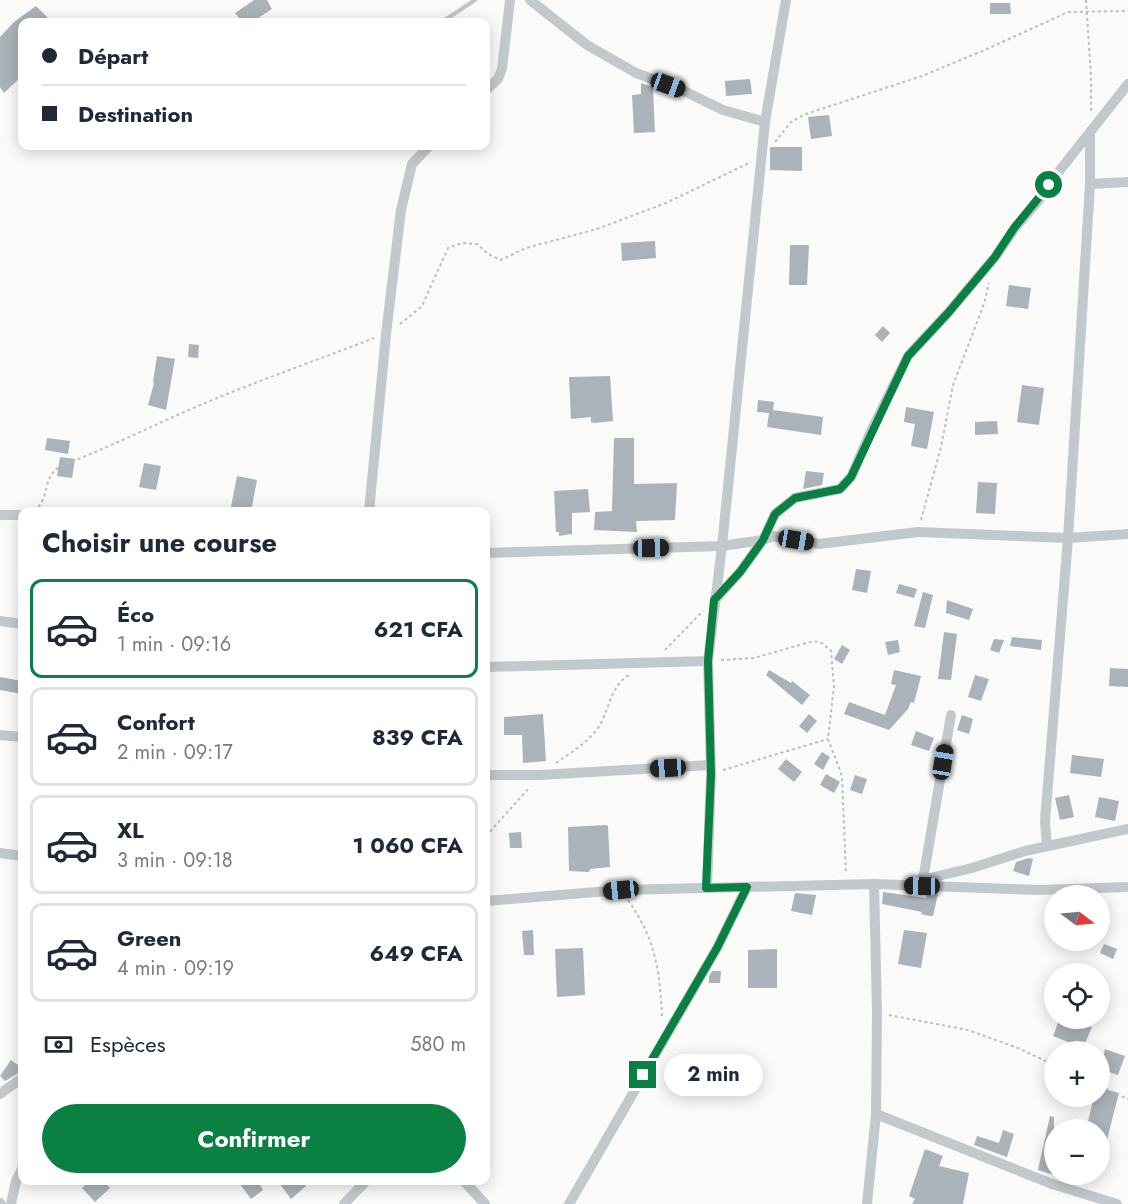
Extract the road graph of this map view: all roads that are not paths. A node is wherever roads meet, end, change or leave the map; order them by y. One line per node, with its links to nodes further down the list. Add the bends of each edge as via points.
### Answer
1 (510, 0): 5 (street, via 501,69)
2 (530, 0): 6 (street, via 587,45 636,73 723,110)
3 (786, 0): 6 (street)
4 (1128, 84): 7 (street)
5 (490, 86)
6 (765, 122): 17 (street)
7 (1090, 133): 10 (street); 16 (street, via 995,257 908,356 851,477 840,489 795,498 775,514)
8 (425, 150): 11 (street, via 412,164 401,210)
9 (1128, 182): 10 (street)
10 (1090, 184): 15 (street)
11 (369, 507)
12 (0, 515): 13 (street)
13 (18, 515)
14 (1128, 534): 15 (street)
15 (1068, 538): 16 (street, via 918,532 819,544 773,536); 30 (street, via 1044,821)
16 (763, 540): 17 (street); 19 (street)
17 (722, 546): 18 (street); 19 (street)
18 (490, 553)
19 (714, 600): 22 (street)
20 (0, 621): 21 (street)
21 (18, 623)
22 (708, 661): 23 (street); 27 (street)
23 (490, 667)
24 (951, 715): 33 (street)
25 (0, 735): 26 (street)
26 (18, 737)
27 (711, 769): 28 (street); 37 (street)
28 (490, 775)
29 (1128, 830): 30 (street)
30 (1047, 846): 33 (street)
31 (0, 853): 32 (street)
32 (18, 855)
33 (923, 883): 34 (street); 36 (street, via 1040,890)
34 (874, 884): 35 (street); 41 (street)
35 (747, 887): 37 (street); 48 (street, via 717,948)
36 (1128, 887)
37 (706, 888): 38 (street)
38 (490, 901)
39 (18, 1081): 40 (street)
40 (0, 1094)
41 (876, 1114): 49 (street); 50 (street, via 1052,1184)
42 (18, 1177): 45 (street)
43 (362, 1185): 46 (street)
44 (468, 1185): 47 (street)
45 (11, 1204)
46 (344, 1204)
47 (486, 1204)
48 (569, 1204)
49 (867, 1204)
50 (1117, 1204)

